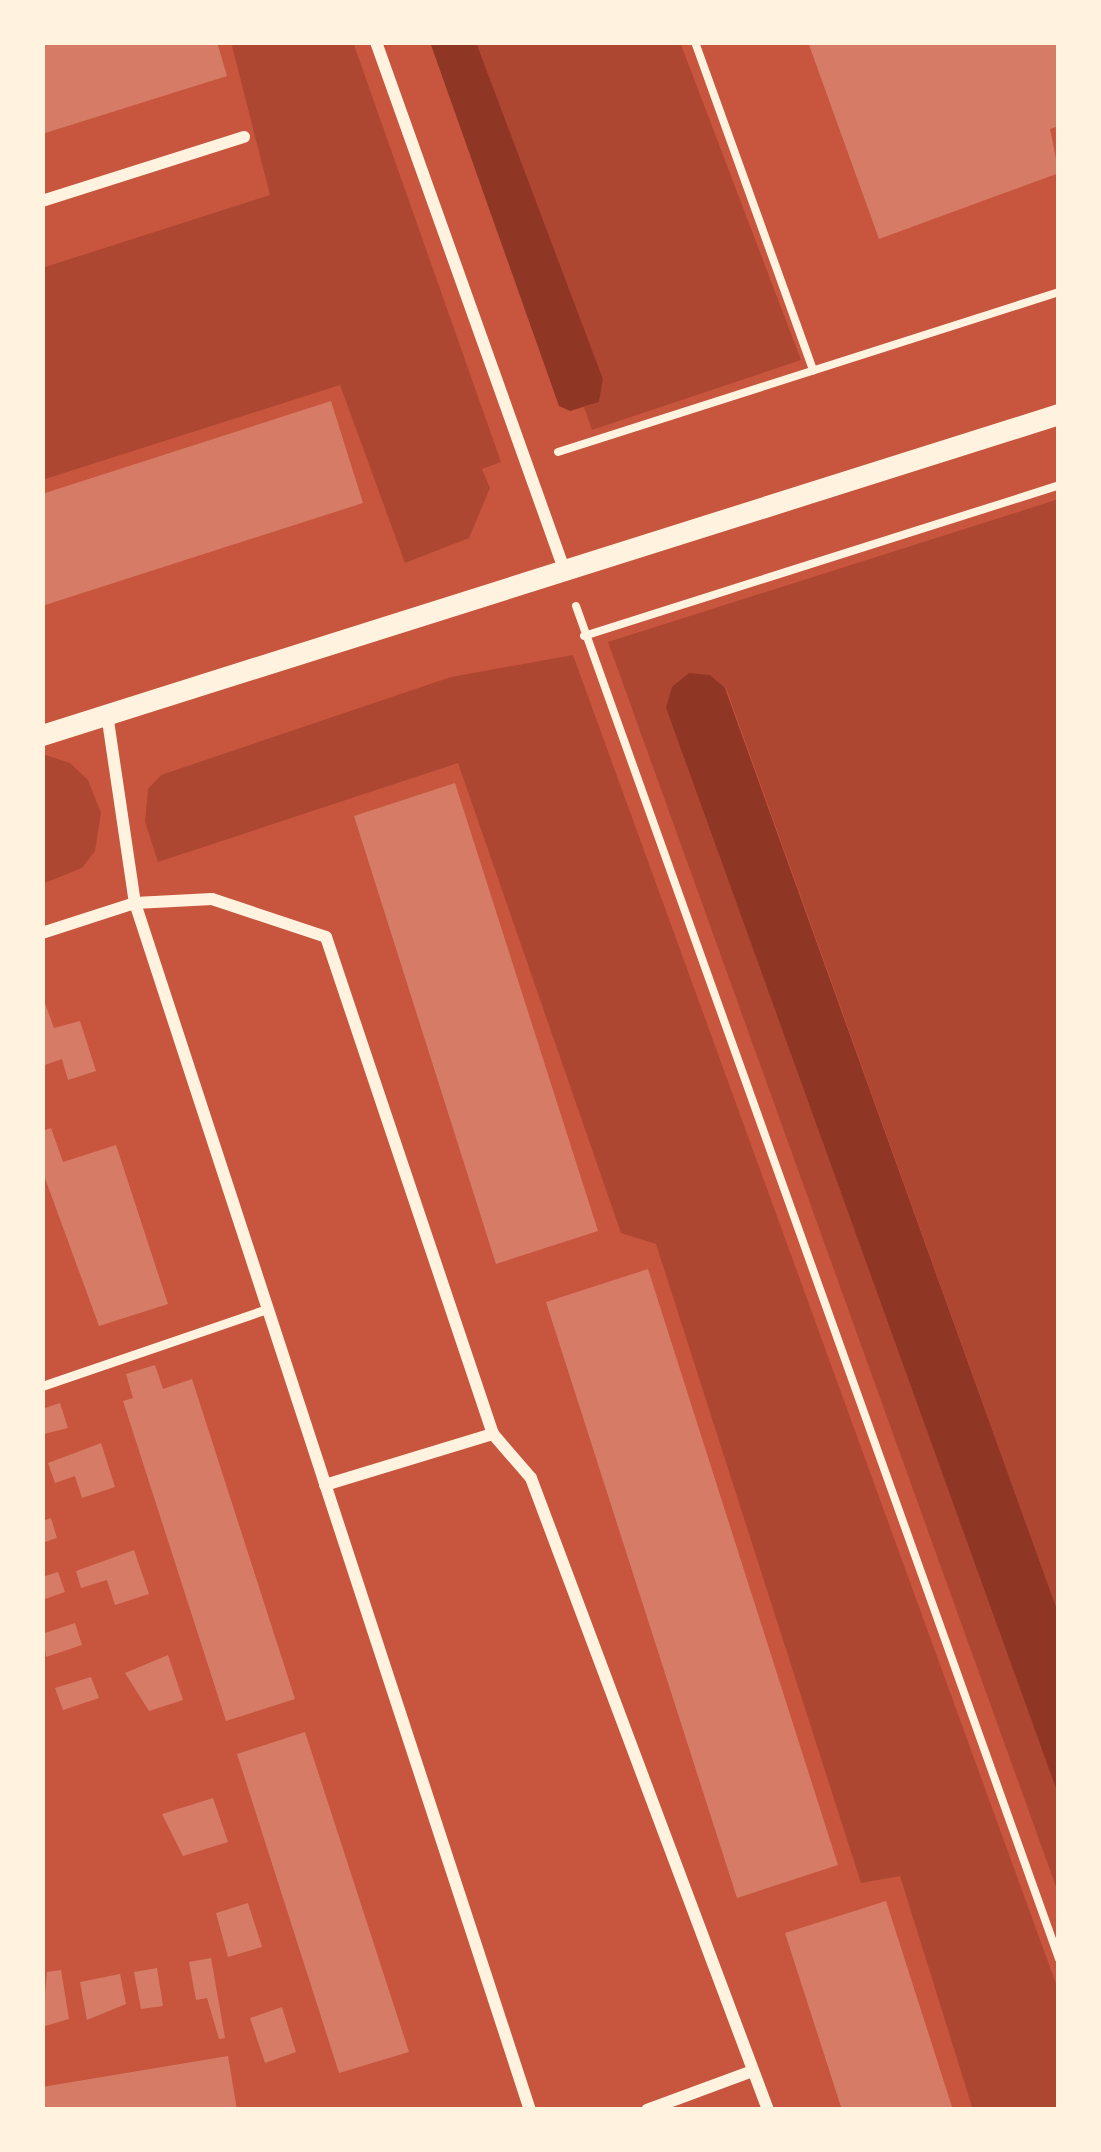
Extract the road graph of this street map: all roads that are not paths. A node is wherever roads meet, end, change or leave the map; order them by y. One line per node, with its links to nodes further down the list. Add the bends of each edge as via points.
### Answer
1 (376, 42): 5 (street)
2 (244, 137): 3 (street)
3 (42, 201)
4 (1059, 414): 5 (street)
5 (567, 576): 6 (street)
6 (107, 714): 7 (street); 8 (street)
7 (42, 735)
8 (135, 903): 9 (street); 10 (street); 12 (street, via 212,899 326,937)
9 (42, 933)
10 (267, 1309): 11 (lane); 13 (street)
11 (42, 1386)
12 (493, 1434): 13 (street); 14 (street, via 531,1478)
13 (325, 1485): 15 (street)
14 (751, 2072): 16 (street); 17 (street)
15 (530, 2110)
16 (647, 2110)
17 (768, 2110)

